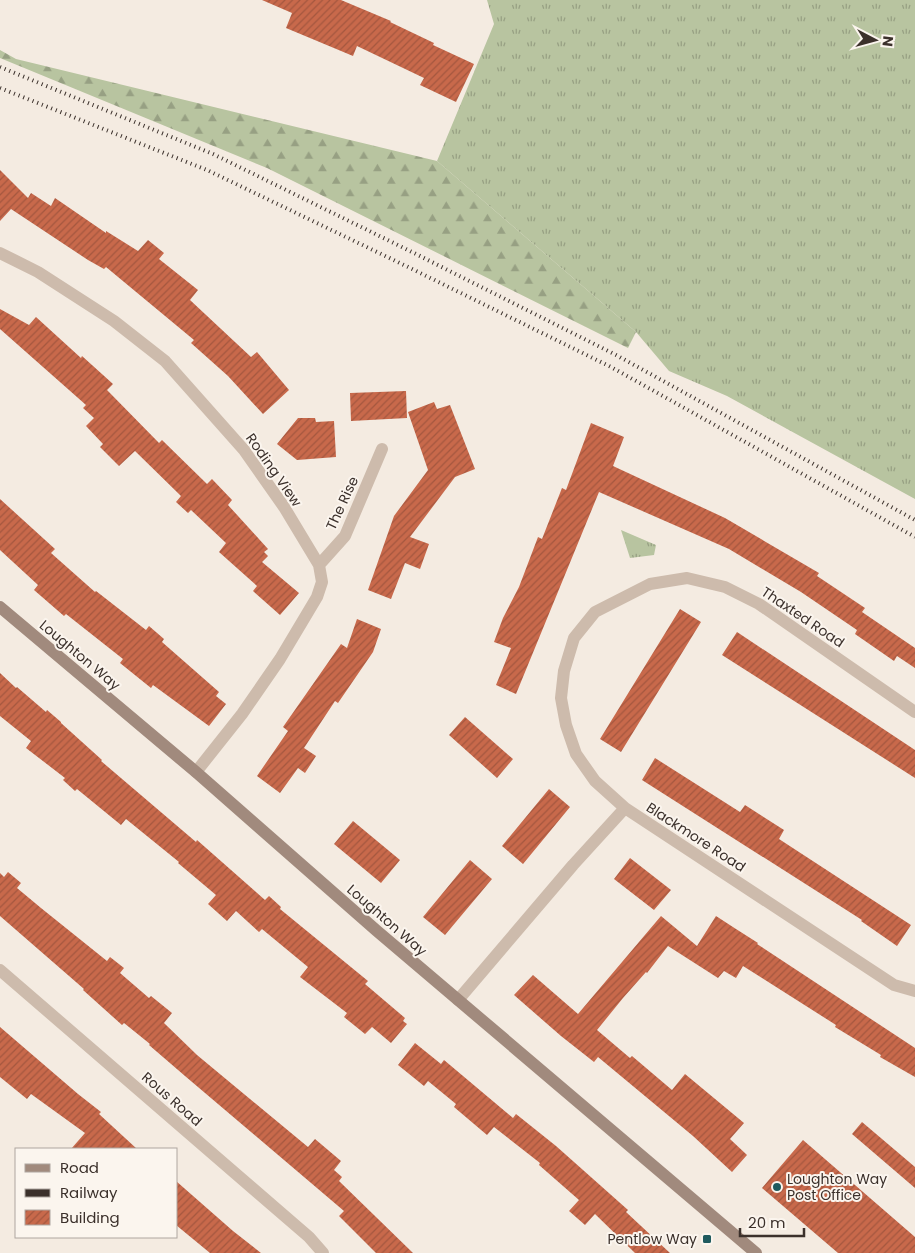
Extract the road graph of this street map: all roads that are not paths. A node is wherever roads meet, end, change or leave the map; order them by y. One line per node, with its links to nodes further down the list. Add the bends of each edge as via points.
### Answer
1 (0, 253): 3 (street, Roding View, via 38,272 106,316 165,361 244,450)
2 (382, 449): 3 (street, The Rise, via 345,536)
3 (319, 565): 6 (street, Roding View, via 322,582 317,597 242,714)
4 (0, 607): 6 (street, Loughton Way)
5 (915, 712): 7 (street, Thaxted Road, via 750,600 725,588 687,578 650,584 595,612 574,638 564,671 561,698 576,754 595,781)
6 (196, 772): 10 (street, Loughton Way)
7 (625, 808): 9 (street, Blackmore Road, via 894,985); 10 (street, Blackmore Road)
8 (0, 970): 11 (street, Rous Road, via 309,1237)
9 (915, 991)
10 (458, 1000): 12 (street, Loughton Way)
11 (323, 1253)
12 (756, 1253)

